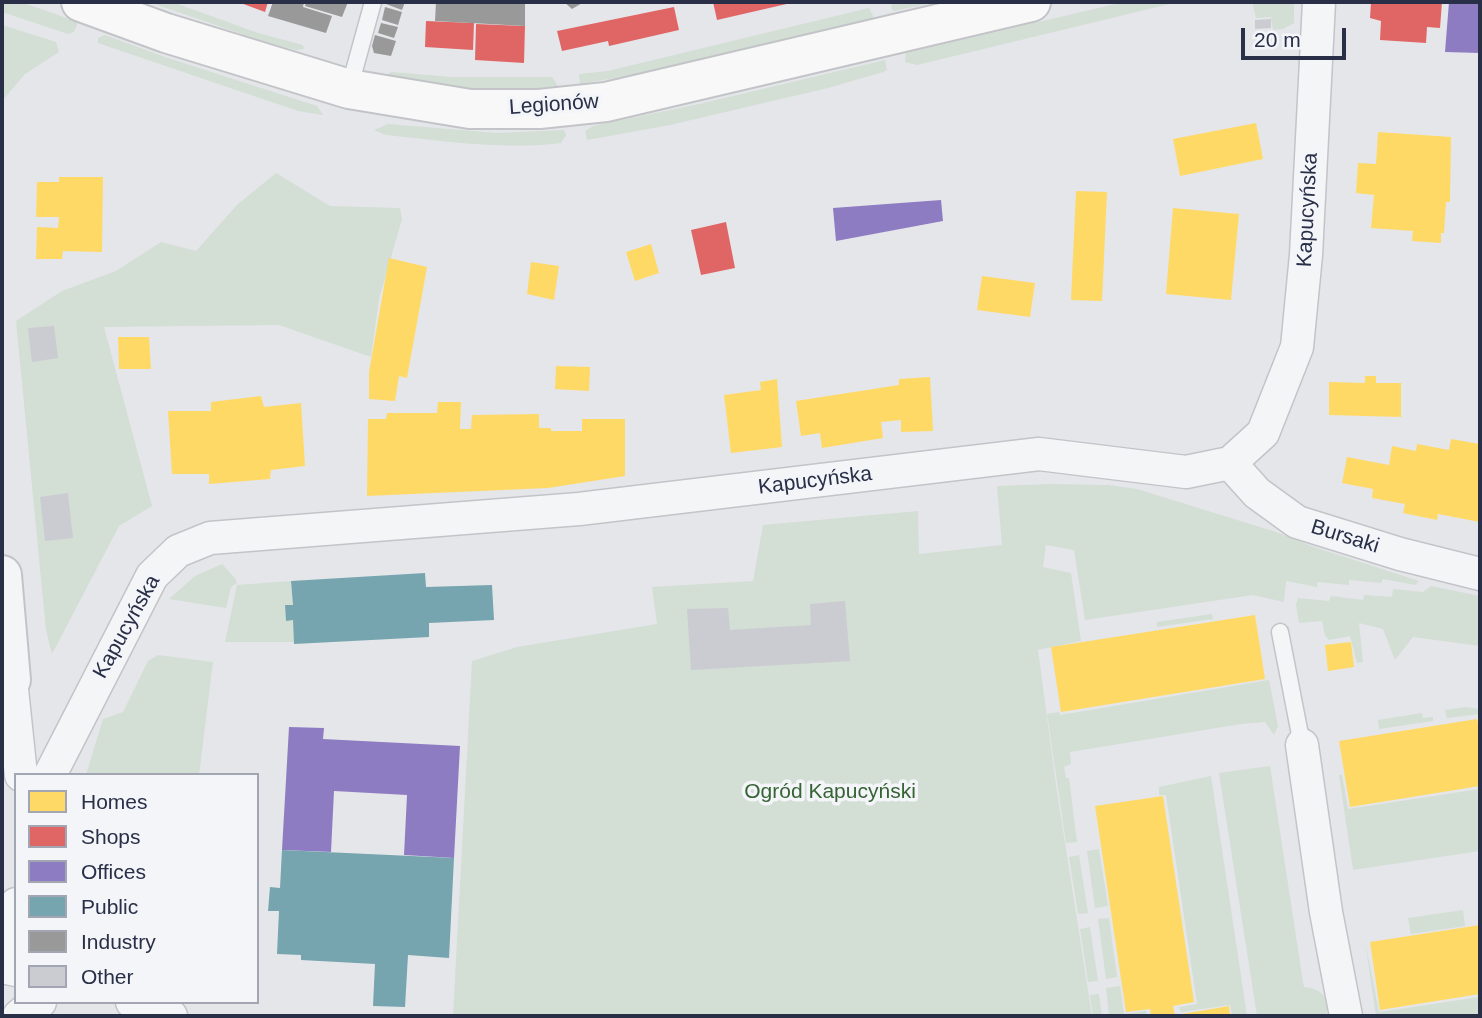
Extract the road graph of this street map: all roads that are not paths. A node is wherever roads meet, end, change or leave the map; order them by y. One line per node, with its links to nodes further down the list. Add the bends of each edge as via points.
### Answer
1 (81, 2): 5 (main road, Legionów)
2 (373, 2): 5 (lane)
3 (1031, 2): 5 (main road, Legionów, via 570,107 470,109)
4 (1319, 2): 6 (street, Kapucyńska, via 1297,347 1263,432)
5 (349, 89)
6 (1230, 463): 7 (street, Bursaki, via 1257,493 1297,522); 13 (street, Kapucyńska, via 1186,472 1039,454 579,509 210,538 178,551 152,576)
7 (1480, 574)
8 (2, 575): 10 (street)
9 (1280, 632): 11 (lane)
10 (11, 680): 12 (street)
11 (1302, 745): 20 (street)
12 (20, 773)
13 (51, 773)
14 (14, 910): 15 (street)
15 (2, 945)
16 (33, 1004): 18 (street)
17 (138, 1004): 19 (street)
18 (19, 1016)
19 (171, 1016)
20 (1346, 1016)

